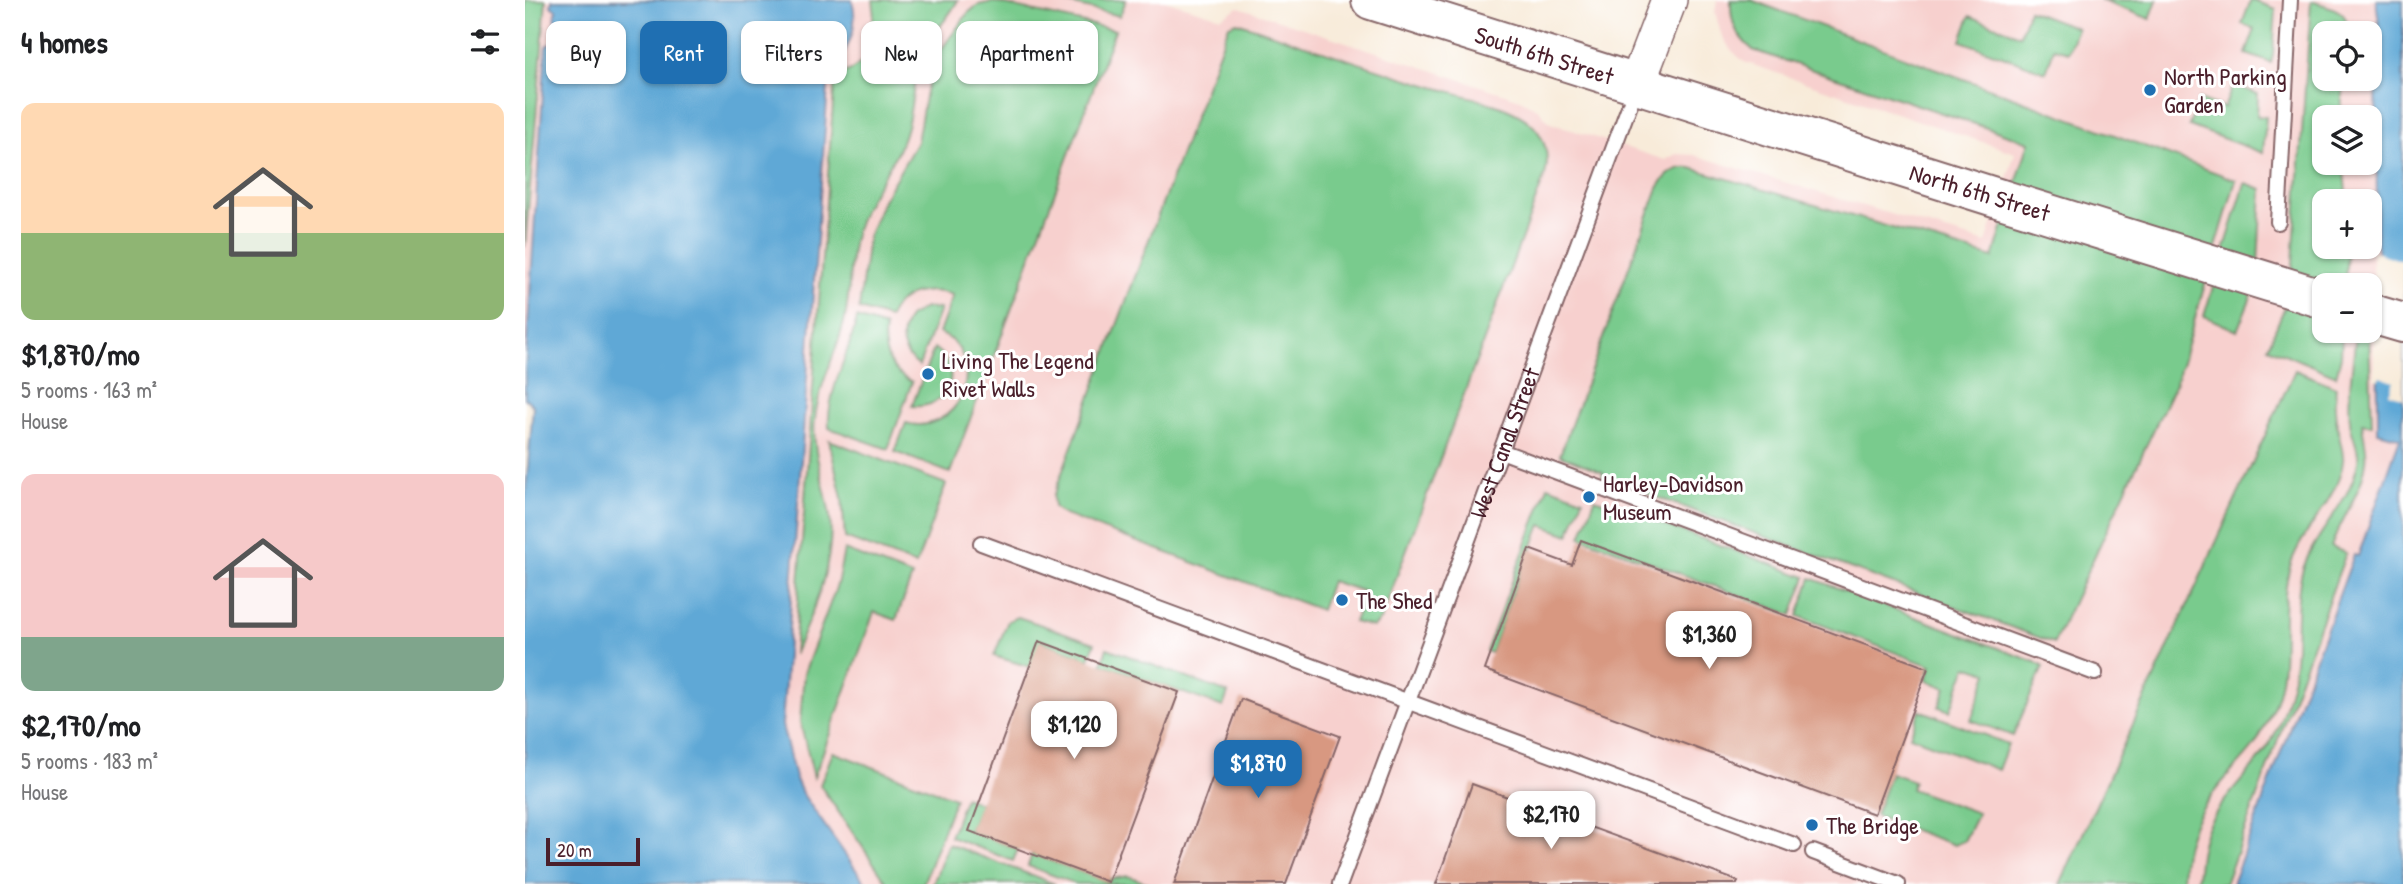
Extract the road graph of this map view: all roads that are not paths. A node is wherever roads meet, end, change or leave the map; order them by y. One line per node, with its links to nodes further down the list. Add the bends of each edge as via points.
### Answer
1 (1371, 0): 4 (main road, South 6th Street)
2 (1668, 0): 4 (street, West Canal Street)
3 (2290, 0): 5 (lane)
4 (1637, 84): 6 (main road, North 6th Street, bridge); 9 (lane, West Canal Street)
5 (2278, 222)
6 (2312, 295)
7 (2382, 317): 8 (main road)
8 (2403, 323)
9 (1501, 451): 11 (lane); 12 (lane, West Canal Street)
10 (981, 543): 12 (lane)
11 (2095, 673)
12 (1408, 701): 13 (lane); 15 (lane, West Canal Street)
13 (1794, 845)
14 (1813, 852): 16 (lane)
15 (1340, 884)
16 (1898, 884)

